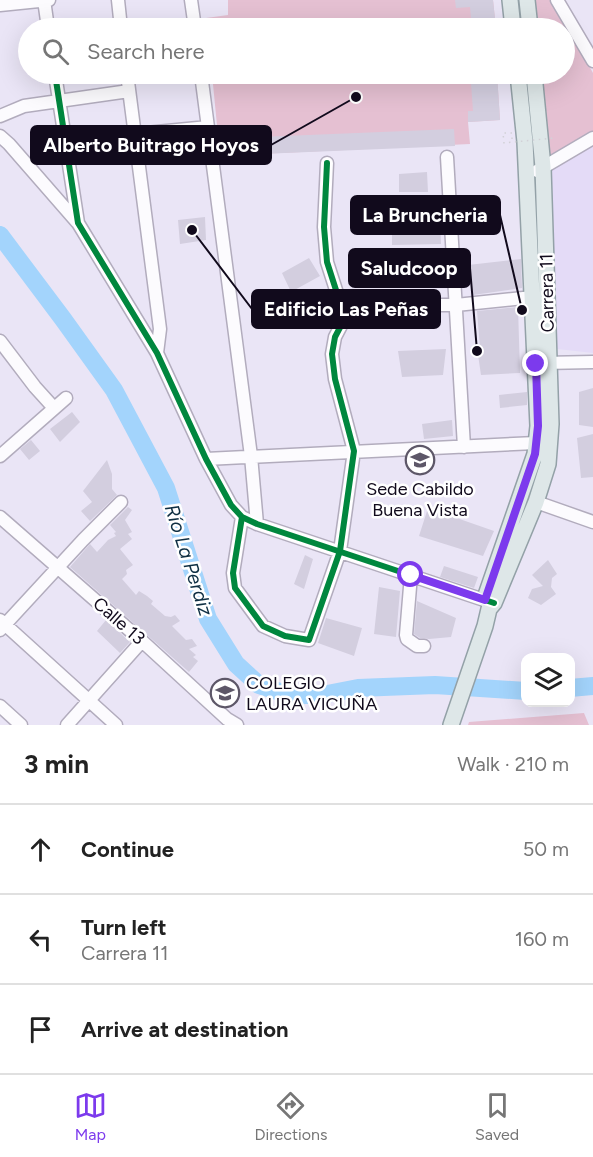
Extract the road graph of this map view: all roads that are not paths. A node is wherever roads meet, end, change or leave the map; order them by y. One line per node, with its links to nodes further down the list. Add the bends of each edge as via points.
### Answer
1 (44, 0): 2 (street); 8 (street); 9 (street)
2 (49, 0)
3 (118, 0): 10 (street)
4 (191, 0): 11 (street)
5 (510, 0): 12 (main road)
6 (527, 0): 13 (main road)
7 (557, 0): 14 (street)
8 (0, 5)
9 (47, 18)
10 (120, 18)
11 (194, 18)
12 (512, 18)
13 (529, 18)
14 (568, 18)
15 (575, 30): 16 (street)
16 (593, 61)
17 (56, 84): 23 (street)
18 (128, 84): 22 (street)
19 (202, 84): 25 (street)
20 (519, 84): 32 (main road, Carrera 11)
21 (535, 84): 31 (main road, Carrera 11)
22 (129, 91): 23 (street); 26 (street)
23 (58, 100): 24 (street, via 24,106); 33 (street)
24 (0, 116)
25 (208, 127): 26 (street); 47 (street)
26 (136, 134): 38 (street, via 160,329)
27 (0, 136): 33 (street)
28 (593, 138): 31 (street)
29 (447, 157): 35 (street)
30 (327, 163): 36 (street, via 327,262)
31 (543, 167): 32 (street); 40 (main road, Carrera 11)
32 (527, 177): 34 (main road, Carrera 11)
33 (78, 223): 38 (street)
34 (533, 297): 35 (street); 40 (main road, Carrera 11)
35 (456, 304): 36 (street, via 371,308); 44 (street)
36 (345, 318): 45 (street, via 334,337 332,354)
37 (0, 341): 42 (street)
38 (157, 353): 48 (street)
39 (593, 362): 40 (street)
40 (542, 363): 43 (main road, Carrera 11); 50 (main road, Carrera 11, via 550,434 548,464)
41 (66, 398): 42 (street)
42 (54, 408): 46 (street)
43 (536, 442): 44 (street); 58 (main road, Carrera 11)
44 (464, 447): 45 (street)
45 (354, 451): 47 (street); 55 (street)
46 (0, 456)
47 (251, 456): 48 (street); 54 (street)
48 (206, 459): 52 (street, via 231,505)
49 (121, 502): 56 (street)
50 (536, 502): 53 (street); 58 (main road, Carrera 11)
51 (0, 517): 56 (street, Calle 13)
52 (243, 517): 54 (street); 55 (street, via 232,573 235,588 263,626 285,636 309,640)
53 (593, 522)
54 (257, 524): 55 (street)
55 (340, 551): 57 (street)
56 (57, 568): 59 (street); 60 (street, Calle 13)
57 (411, 575): 58 (street); 61 (street, via 406,635 417,646)
58 (489, 604): 68 (main road, Carrera 11)
59 (2, 625): 62 (street)
60 (142, 641): 62 (street); 67 (street, Calle 13)
61 (424, 646)
62 (90, 701): 65 (street); 66 (street)
63 (0, 706): 64 (street)
64 (21, 725)
65 (68, 725)
66 (116, 725)
67 (237, 725)
68 (451, 725)

